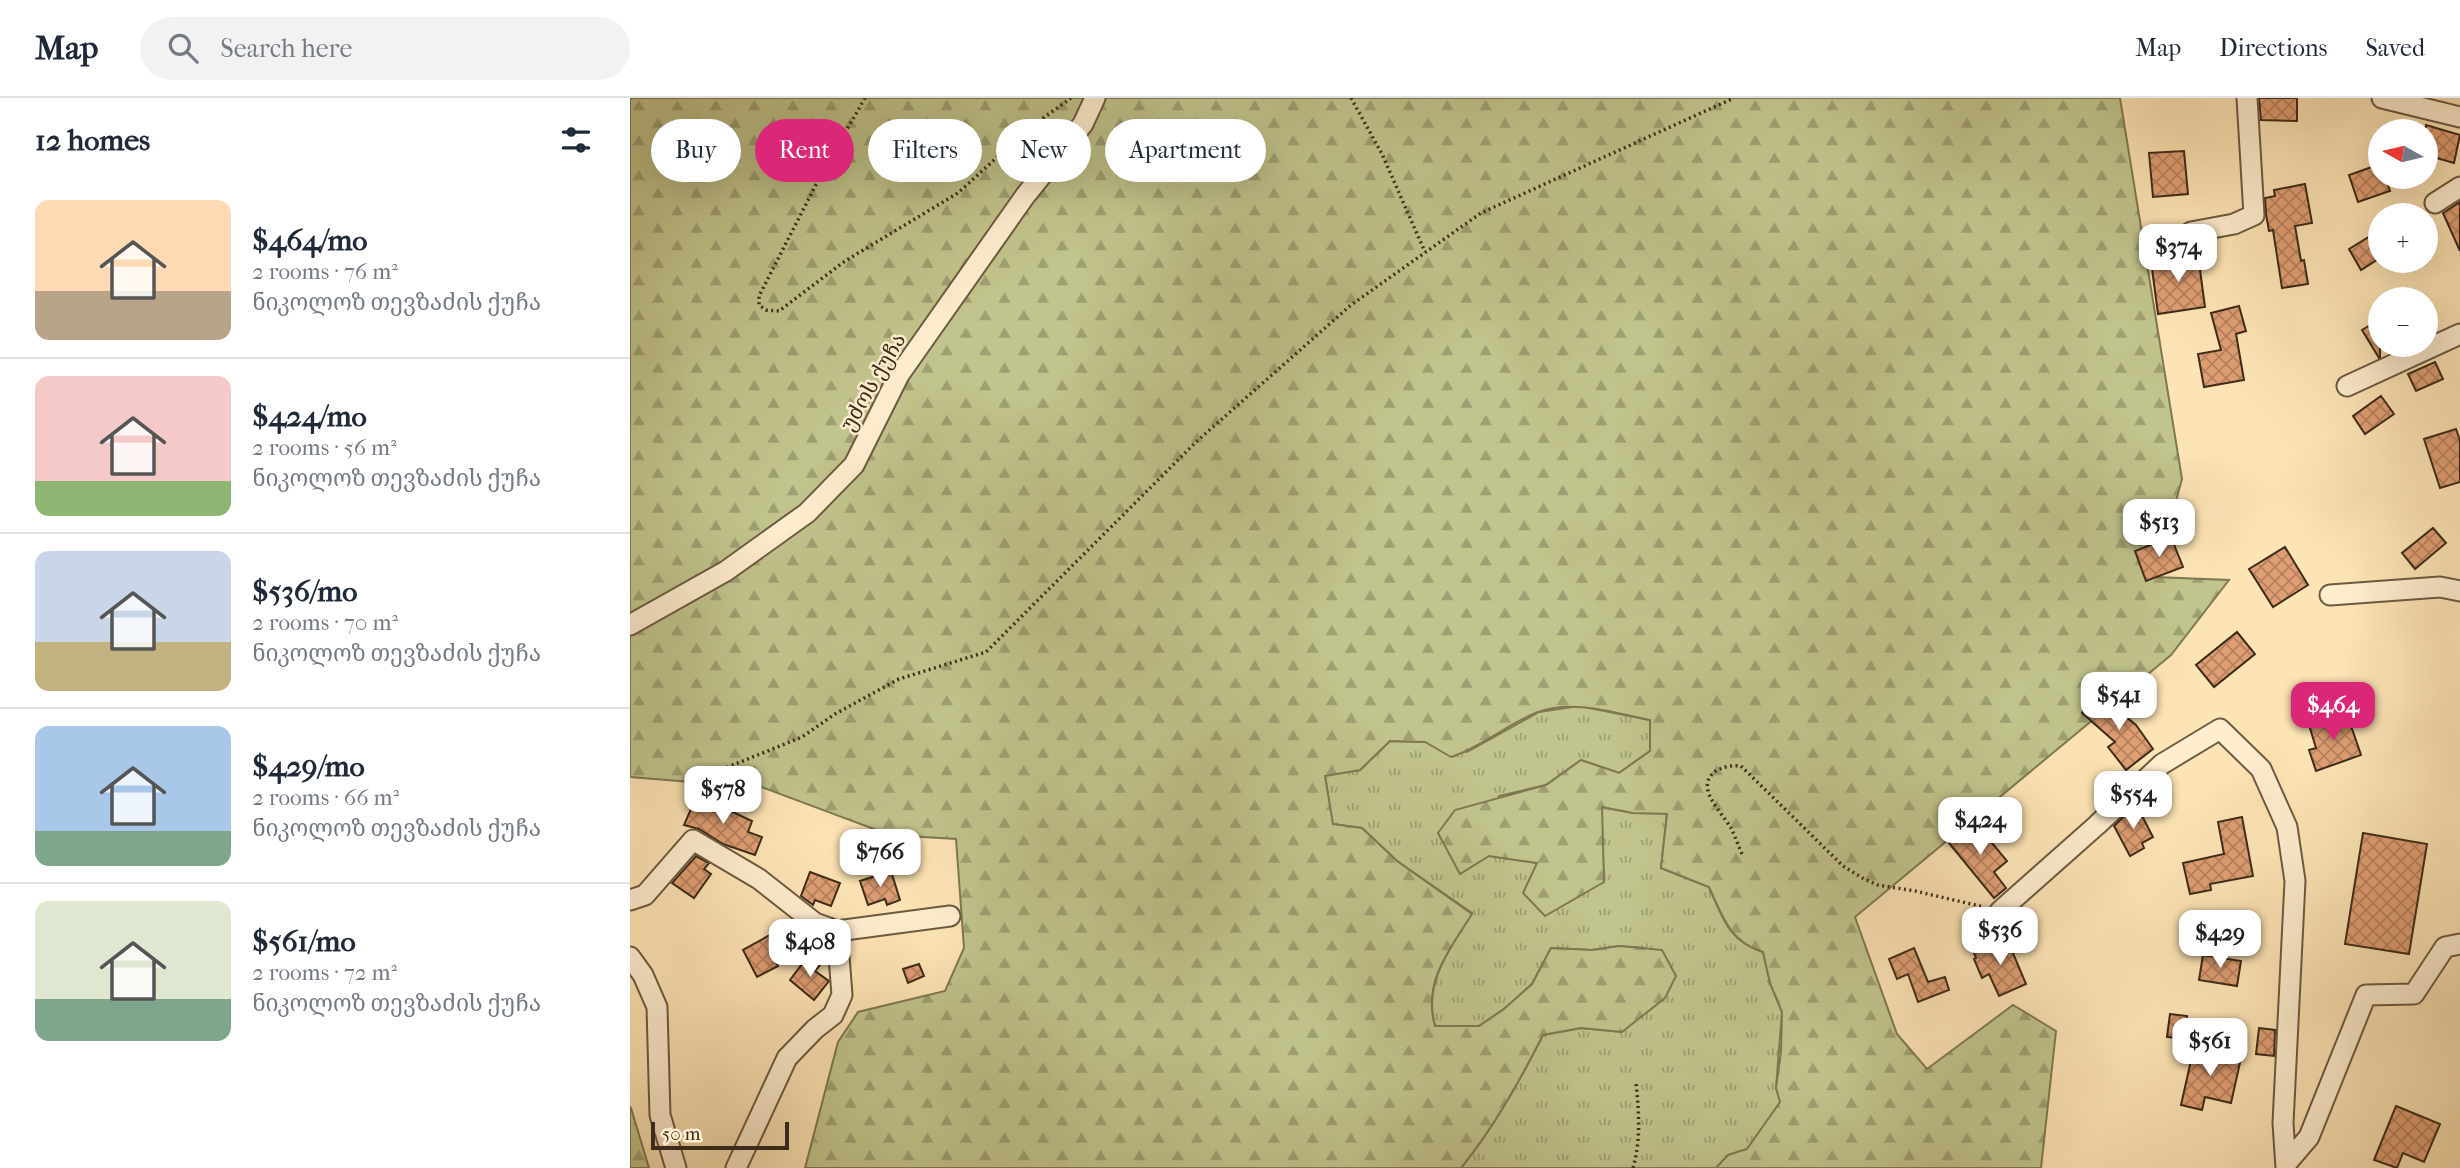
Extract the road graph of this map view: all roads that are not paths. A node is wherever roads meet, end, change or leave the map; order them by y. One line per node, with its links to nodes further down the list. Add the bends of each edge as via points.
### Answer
1 (1095, 98): 12 (street, უძოს ქუჩა, via 1083,124 898,375 854,465 807,513 736,564)
2 (2247, 98): 7 (street, via 2254,215)
3 (2382, 98): 4 (street)
4 (2460, 117)
5 (2460, 187): 6 (street)
6 (2435, 203)
7 (2191, 232)
8 (2460, 334): 9 (street)
9 (2347, 386)
10 (2460, 591): 11 (street, via 2440,587)
11 (2330, 595)
12 (630, 625)
13 (630, 900): 16 (street, via 645,895 693,840 759,879 815,923)
14 (2000, 911): 19 (street, via 2162,764 2220,729 2261,769 2287,827 2295,881 2283,1110)
15 (950, 916): 16 (street)
16 (837, 931): 21 (street, via 842,995 833,1015 787,1058)
17 (2460, 944): 19 (street, via 2445,947 2414,994 2366,995 2309,1137)
18 (630, 957): 20 (street, via 657,1007 660,1115)
19 (2286, 1166)
20 (676, 1168)
21 (736, 1168)

